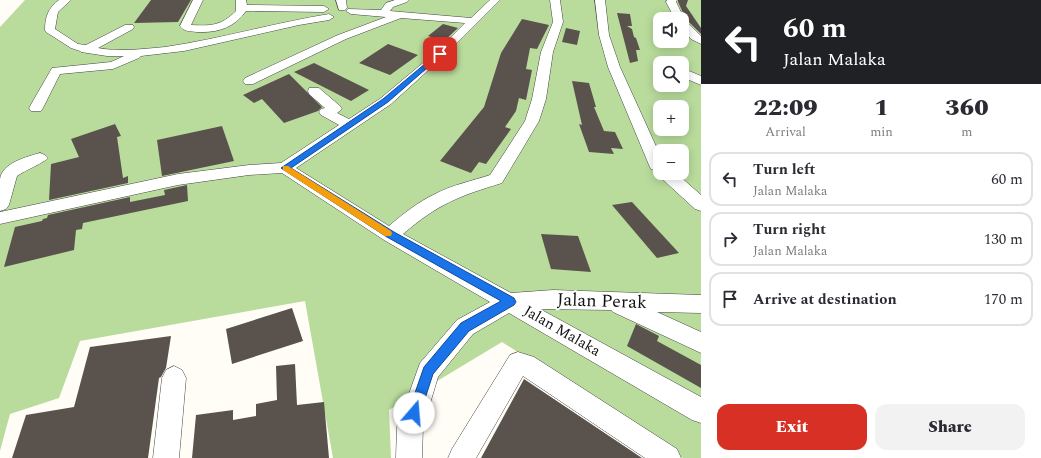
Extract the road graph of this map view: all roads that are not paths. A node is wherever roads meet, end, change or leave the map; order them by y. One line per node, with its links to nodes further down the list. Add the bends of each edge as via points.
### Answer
1 (66, 0): 17 (street, via 50,15 50,30 66,43)
2 (198, 0): 8 (street, via 185,26 188,28 215,29 227,25)
3 (404, 0): 11 (street, via 389,5)
4 (495, 0): 13 (street)
5 (555, 0): 32 (street, via 558,22 547,52 539,99 532,121 496,179 456,191 433,202)
6 (600, 0): 25 (street, via 604,35 614,67)
7 (672, 0): 10 (street)
8 (242, 6): 9 (street)
9 (338, 12): 11 (street); 18 (street, via 180,48)
10 (676, 12)
11 (384, 13): 12 (street)
12 (400, 15): 13 (street); 20 (street, via 342,37)
13 (473, 21): 24 (street, via 440,54 391,96)
14 (129, 27): 17 (street)
15 (689, 30): 16 (street)
16 (701, 41)
17 (85, 50): 18 (street)
18 (142, 54): 23 (street, via 113,65 56,71)
19 (689, 75): 21 (street)
20 (249, 81)
21 (701, 81)
22 (314, 91): 24 (street, via 335,109 326,112)
23 (36, 108)
24 (349, 125): 27 (street)
25 (653, 156)
26 (40, 158): 29 (street, via 10,173)
27 (285, 168): 31 (street, via 247,170 140,187); 32 (street, Jalan Malaka)
28 (673, 180): 30 (street)
29 (0, 205)
30 (701, 206)
31 (0, 218)
32 (390, 235): 34 (street, Jalan Malaka)
33 (606, 301): 34 (street, Jalan Perak, via 553,299); 35 (street, Jalan Perak); 36 (street)
34 (510, 302): 38 (street, Jalan Malaka); 40 (street, Jalan Perak, via 465,327 428,371 410,427)
35 (701, 304)
36 (701, 343)
37 (174, 378): 39 (street)
38 (701, 411)
39 (166, 458)
40 (409, 458)
41 (461, 458): 42 (street, via 518,362)
42 (668, 458)

